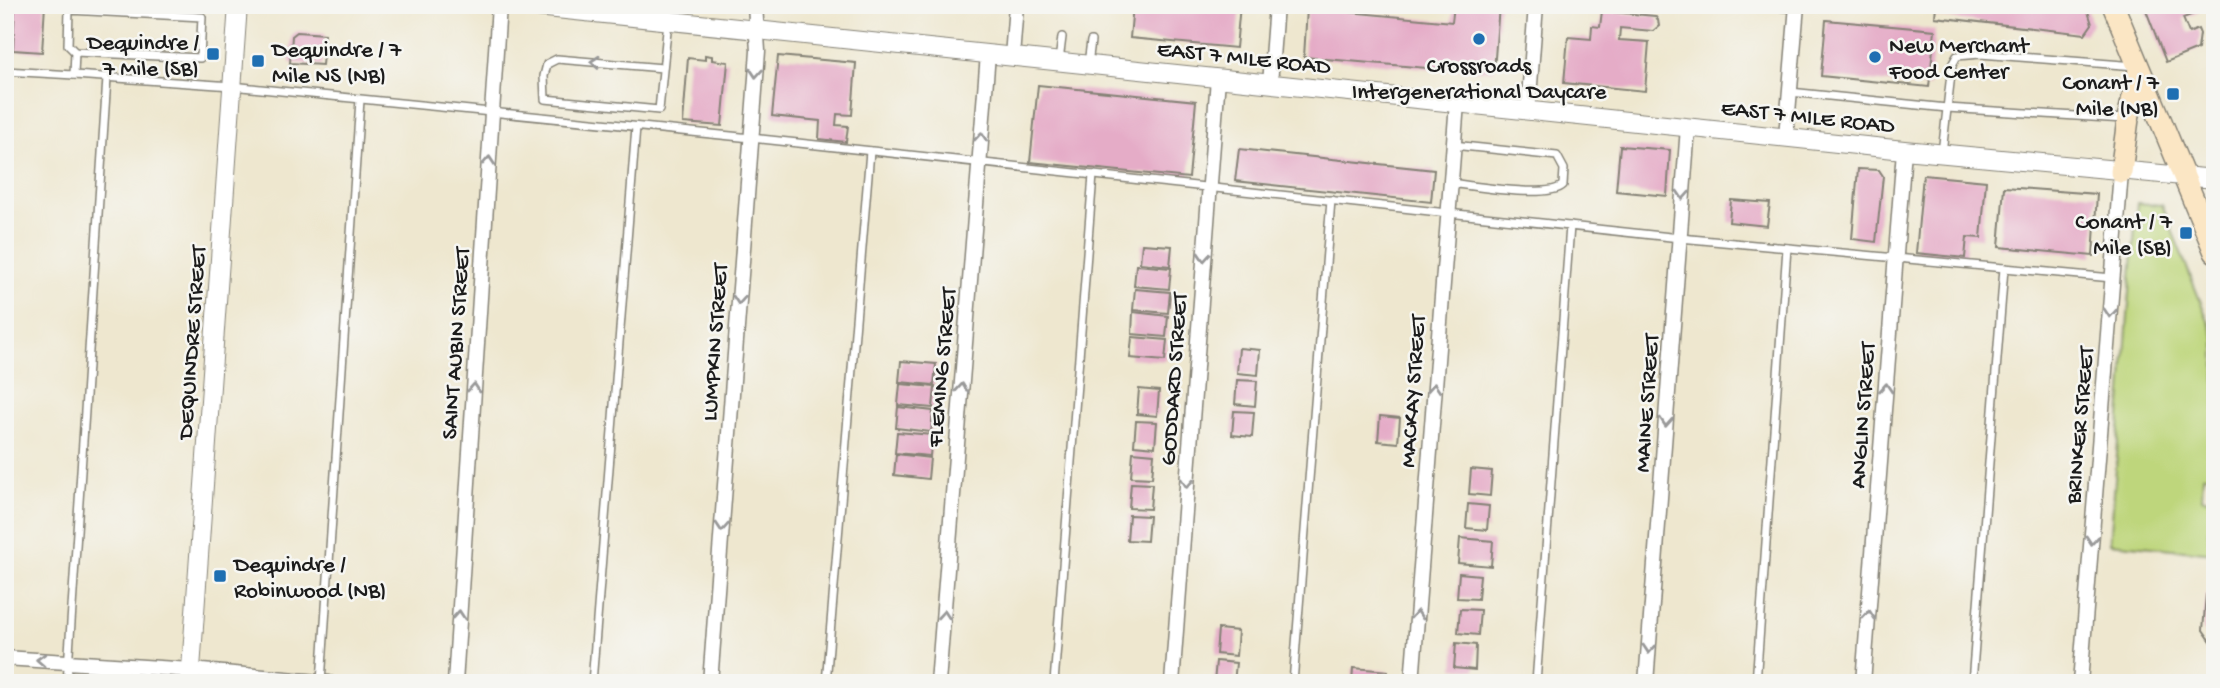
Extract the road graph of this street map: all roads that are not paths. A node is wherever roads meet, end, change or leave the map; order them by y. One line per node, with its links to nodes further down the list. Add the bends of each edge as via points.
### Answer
1 (238, 5): 27 (street, DEQUINDRE STREET)
2 (499, 5): 33 (street, SAINT AUBIN STREET)
3 (518, 5): 11 (street, EAST 7 MILE ROAD)
4 (755, 5): 12 (street, LUMPKIN STREET)
5 (1016, 5): 17 (street)
6 (1276, 5): 26 (street)
7 (1536, 5): 32 (street)
8 (1762, 5): 10 (lane)
9 (2113, 5): 21 (main road)
10 (1796, 7): 28 (street)
11 (668, 21): 12 (street, EAST 7 MILE ROAD); 20 (lane)
12 (756, 30): 16 (street, EAST 7 MILE ROAD); 38 (street, LUMPKIN STREET, one-way to 38)
13 (1062, 37): 18 (lane)
14 (1091, 40): 19 (lane)
15 (75, 51): 15 (lane, via 200,58 202,17 69,10 68,45); 23 (lane)
16 (988, 54): 17 (street, EAST 7 MILE ROAD); 43 (street, FLEMING STREET, one-way to 16)
17 (1012, 57): 18 (street, EAST 7 MILE ROAD)
18 (1059, 62): 19 (street, EAST 7 MILE ROAD)
19 (1088, 65): 25 (street, EAST 7 MILE ROAD)
20 (663, 68): 20 (lane, one-way to 20, via 557,59 547,64 545,99 659,110)
21 (2138, 68): 31 (lane, via 1980,54 1957,56); 34 (main road); 46 (main road)
22 (5, 71): 23 (lane)
23 (74, 75): 24 (lane)
24 (107, 78): 27 (lane); 60 (lane)
25 (1218, 78): 26 (street, EAST 7 MILE ROAD); 49 (street, GODDARD STREET)
26 (1270, 84): 30 (street, EAST 7 MILE ROAD)
27 (232, 86): 29 (lane); 61 (street, DEQUINDRE STREET)
28 (1790, 92): 31 (lane); 37 (street)
29 (360, 100): 33 (lane); 62 (lane)
30 (1457, 103): 32 (street, EAST 7 MILE ROAD); 39 (street, MACKAY STREET)
31 (1947, 108): 34 (lane); 42 (lane)
32 (1528, 111): 36 (street, EAST 7 MILE ROAD)
33 (492, 114): 35 (lane); 65 (street, SAINT AUBIN STREET, one-way to 33)
34 (2128, 119): 44 (main road)
35 (636, 127): 38 (lane); 66 (lane)
36 (1688, 127): 37 (street, EAST 7 MILE ROAD); 53 (street, MAINE STREET, one-way to 53)
37 (1786, 137): 40 (street, EAST 7 MILE ROAD)
38 (751, 138): 41 (lane); 67 (street, LUMPKIN STREET, one-way to 67)
39 (1453, 145): 48 (street, MACKAY STREET); 48 (lane, via 1557,156 1564,169 1563,185 1558,191 1542,192)
40 (1904, 150): 42 (street, EAST 7 MILE ROAD); 56 (street, ANGLIN STREET)
41 (870, 151): 43 (lane); 68 (lane)
42 (1942, 153): 44 (street, EAST 7 MILE ROAD)
43 (979, 163): 45 (lane); 69 (street, FLEMING STREET, one-way to 43)
44 (2121, 172): 46 (street, EAST 7 MILE ROAD); 58 (street, BRINKER STREET)
45 (1093, 176): 49 (lane); 70 (lane)
46 (2182, 176): 47 (street, EAST 7 MILE ROAD); 55 (main road)
47 (2215, 179)
48 (1450, 183): 51 (street, MACKAY STREET)
49 (1210, 189): 50 (lane); 71 (street, GODDARD STREET, one-way to 71)
50 (1331, 201): 51 (lane); 72 (lane)
51 (1447, 214): 52 (lane); 73 (street, MACKAY STREET, one-way to 51)
52 (1570, 226): 53 (lane); 74 (lane)
53 (1680, 238): 54 (lane); 75 (street, MAINE STREET, one-way to 75)
54 (1787, 248): 56 (lane); 76 (lane)
55 (2215, 252)
56 (1896, 258): 57 (lane); 77 (street, ANGLIN STREET, one-way to 56)
57 (2004, 268): 58 (lane); 78 (lane)
58 (2112, 278): 79 (street, BRINKER STREET, one-way to 79)
59 (5, 658): 60 (street, one-way to 59)
60 (69, 661): 61 (street); 63 (lane)
61 (191, 676): 62 (street)
62 (321, 682): 64 (street)
63 (67, 683)
64 (329, 683)
65 (455, 683)
66 (592, 683)
67 (710, 683)
68 (826, 683)
69 (938, 683)
70 (1054, 683)
71 (1172, 683)
72 (1293, 683)
73 (1412, 683)
74 (1536, 683)
75 (1646, 683)
76 (1756, 683)
77 (1863, 683)
78 (1972, 683)
79 (2080, 683)

